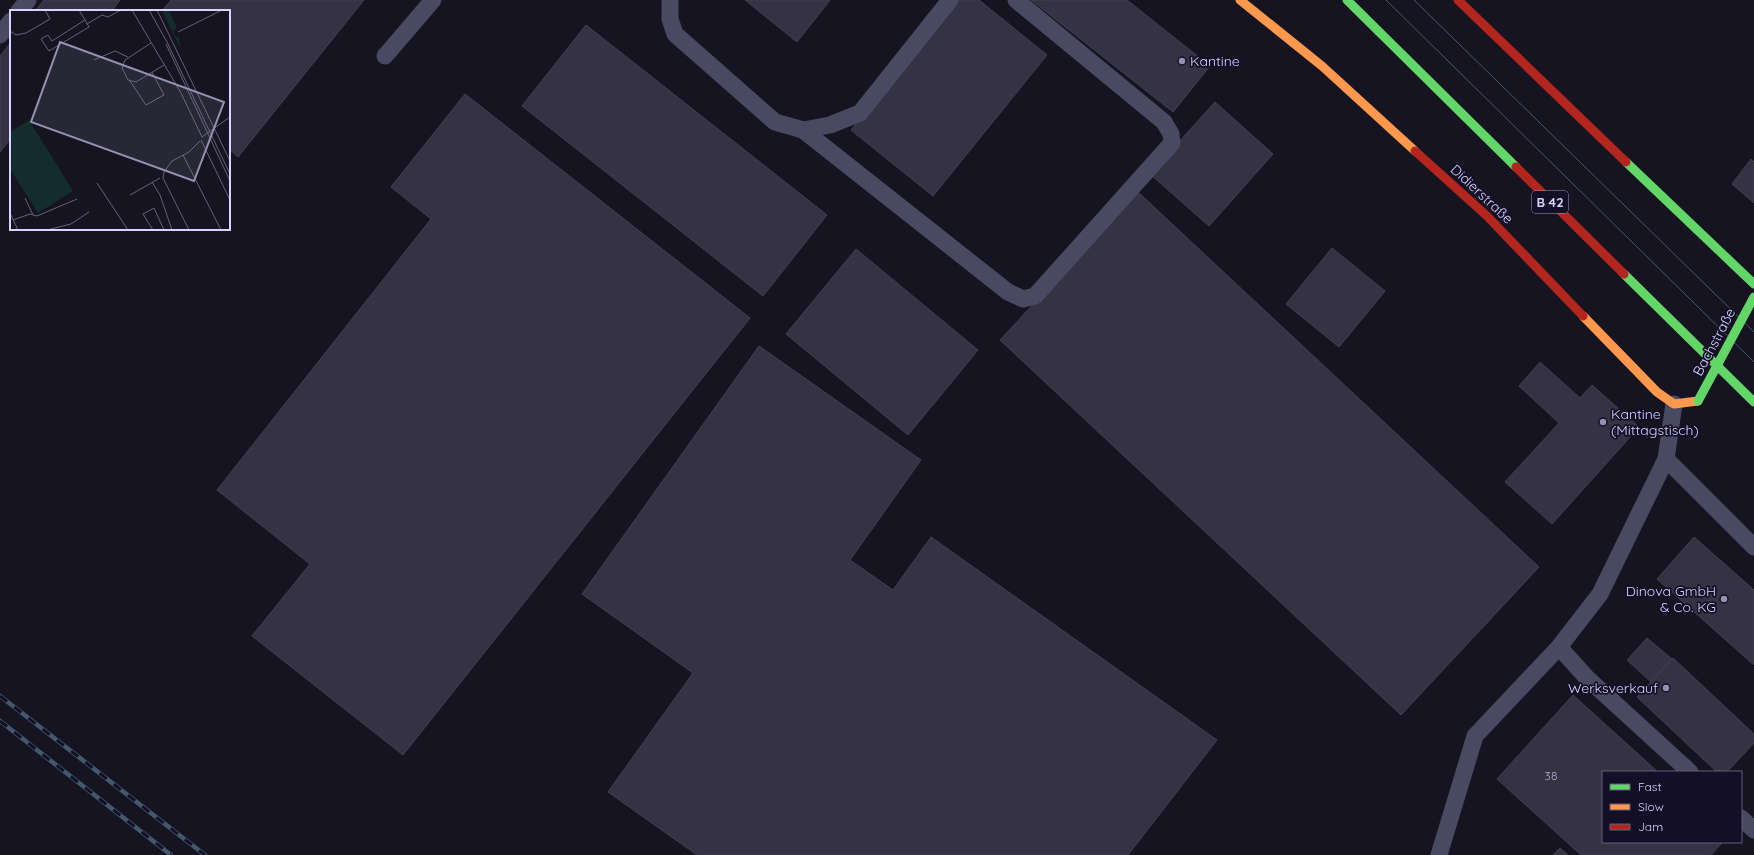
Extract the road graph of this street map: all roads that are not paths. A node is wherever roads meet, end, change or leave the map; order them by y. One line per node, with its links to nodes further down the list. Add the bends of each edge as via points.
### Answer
1 (28, 0): 9 (lane)
2 (433, 0): 12 (lane)
3 (670, 0): 13 (lane, via 670,19 675,34 775,122)
4 (950, 0): 13 (lane, via 860,113 830,126)
5 (1016, 0): 13 (lane, via 1164,122 1172,143 1035,296 1023,299 1008,292)
6 (1240, 0): 17 (main road, Didierstraße, via 1322,66 1487,216 1657,392)
7 (1347, 0): 16 (main road, B 42)
8 (1458, 0): 14 (main road)
9 (20, 10)
10 (10, 22): 11 (lane)
11 (0, 35)
12 (385, 56)
13 (803, 130)
14 (1754, 284)
15 (1754, 297): 17 (main road, Bachstraße, bridge, via 1698,401)
16 (1754, 402)
17 (1674, 404): 18 (lane)
18 (1666, 459): 19 (lane); 20 (lane, via 1600,594)
19 (1754, 547)
20 (1559, 647): 21 (lane, via 1587,678); 24 (lane, via 1474,736)
21 (1689, 771)
22 (1742, 819): 23 (lane)
23 (1754, 830)
24 (1439, 855)

